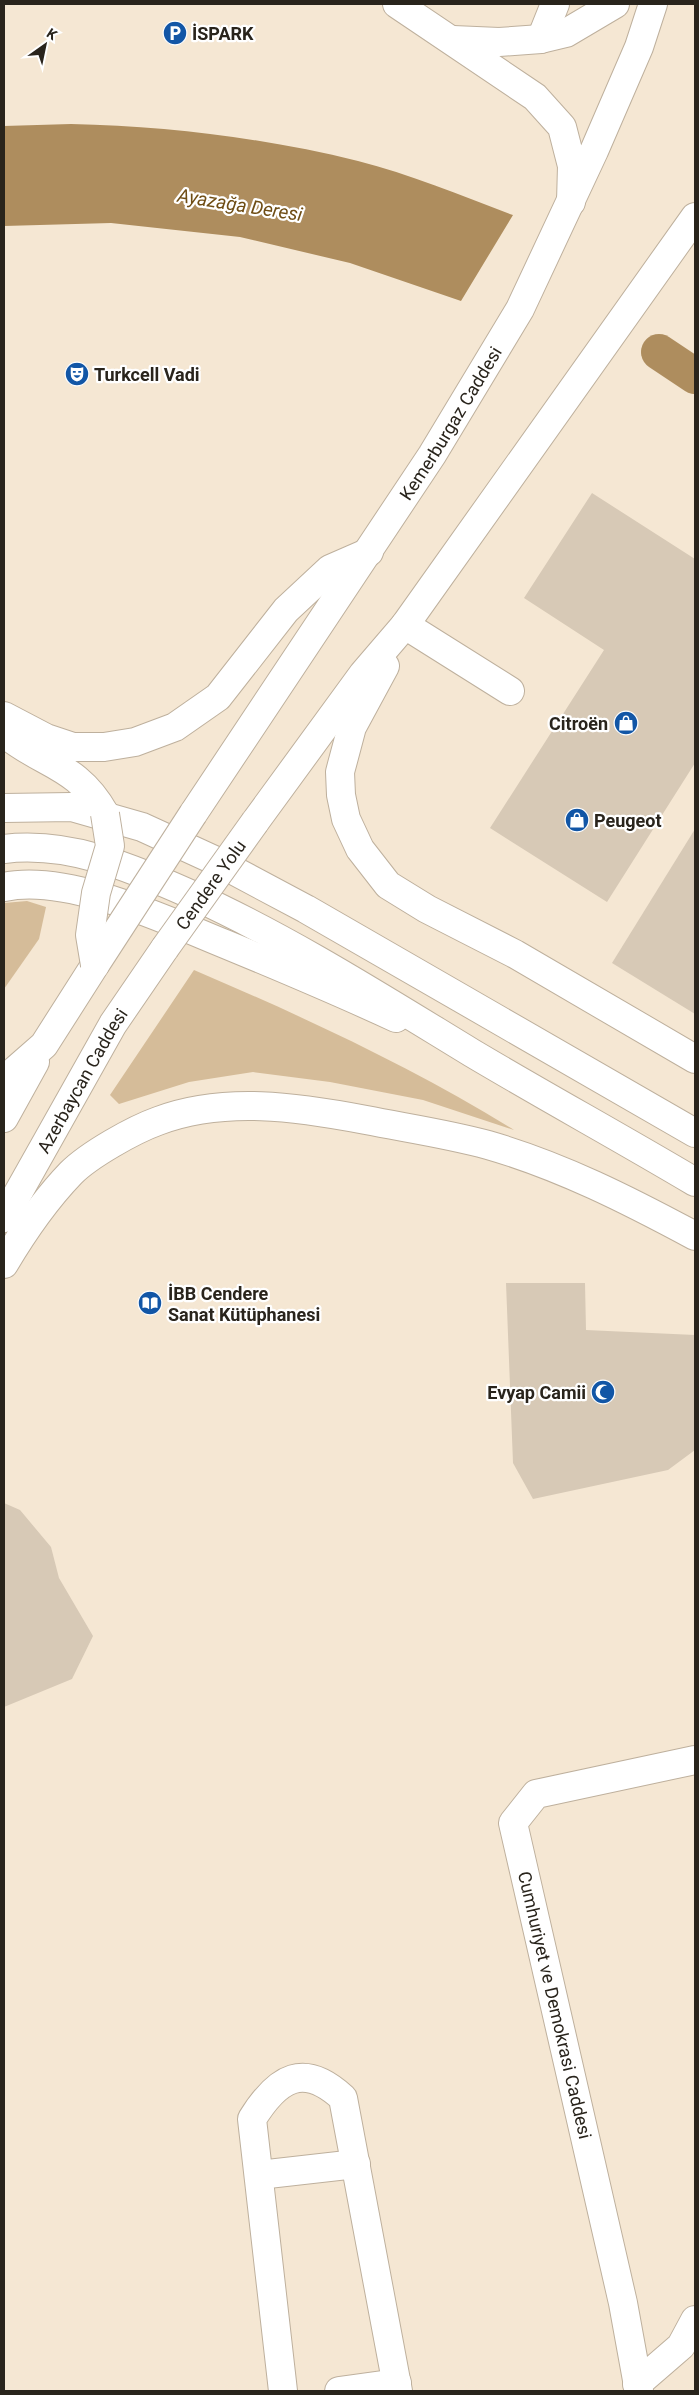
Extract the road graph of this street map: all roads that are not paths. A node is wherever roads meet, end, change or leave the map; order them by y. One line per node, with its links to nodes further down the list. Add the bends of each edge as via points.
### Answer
1 (397, 4): 6 (main road)
2 (555, 4): 5 (main road)
3 (615, 4): 5 (main road, via 566,33)
4 (653, 4): 7 (main road, Kemerburgaz Caddesi, via 639,47)
5 (541, 39): 6 (main road, via 499,42)
6 (454, 40): 7 (main road, via 536,97 562,127 572,166)
7 (571, 204): 9 (main road, Kemerburgaz Caddesi, via 520,309)
8 (695, 217): 10 (main road)
9 (369, 552): 12 (main road, via 330,569 286,610 218,697 175,727 135,742 73,747 46,738); 18 (main road, Kemerburgaz Caddesi, bridge)
10 (405, 625): 11 (main road); 17 (main road, Cendere Yolu, bridge, via 352,688); 21 (main road, via 352,727 343,754 341,795 346,819 360,849 388,885 427,909 516,954)
11 (510, 691)
12 (4, 716)
13 (4, 734): 18 (main road, bridge, via 19,746 77,777 94,795 105,814 110,846 96,893 90,935)
14 (4, 808): 24 (main road, via 72,807 142,827 214,860 306,909)
15 (4, 849): 20 (main road, via 22,846 67,849 134,869 251,923 342,972)
16 (4, 887): 20 (main road, via 21,883 67,888 146,911 299,974)
17 (165, 948): 26 (main road, Azerbaycan Caddesi, via 113,1024)
18 (95, 965): 19 (main road, Kemerburgaz Caddesi)
19 (44, 1045): 22 (main road); 23 (main road)
20 (474, 1054): 25 (main road)
21 (695, 1059)
22 (4, 1080)
23 (4, 1118)
24 (695, 1133)
25 (695, 1182)
26 (4, 1218)
27 (695, 1236): 28 (main road, via 616,1194 556,1168 488,1145 310,1110 246,1105 158,1121 114,1143 72,1172 37,1213)
28 (4, 1264)
29 (695, 1760): 34 (main road, Cumhuriyet ve Demokrasi Caddesi, via 536,1794 513,1823 621,2294)
30 (356, 2164): 31 (main road); 31 (main road, via 343,2098 313,2077 296,2077 277,2088 252,2119); 33 (main road)
31 (259, 2175): 35 (main road)
32 (695, 2320): 34 (main road, Cumhuriyet ve Demokrasi Caddesi, via 681,2346)
33 (397, 2387): 36 (main road)
34 (638, 2387)
35 (283, 2391)
36 (339, 2391)

